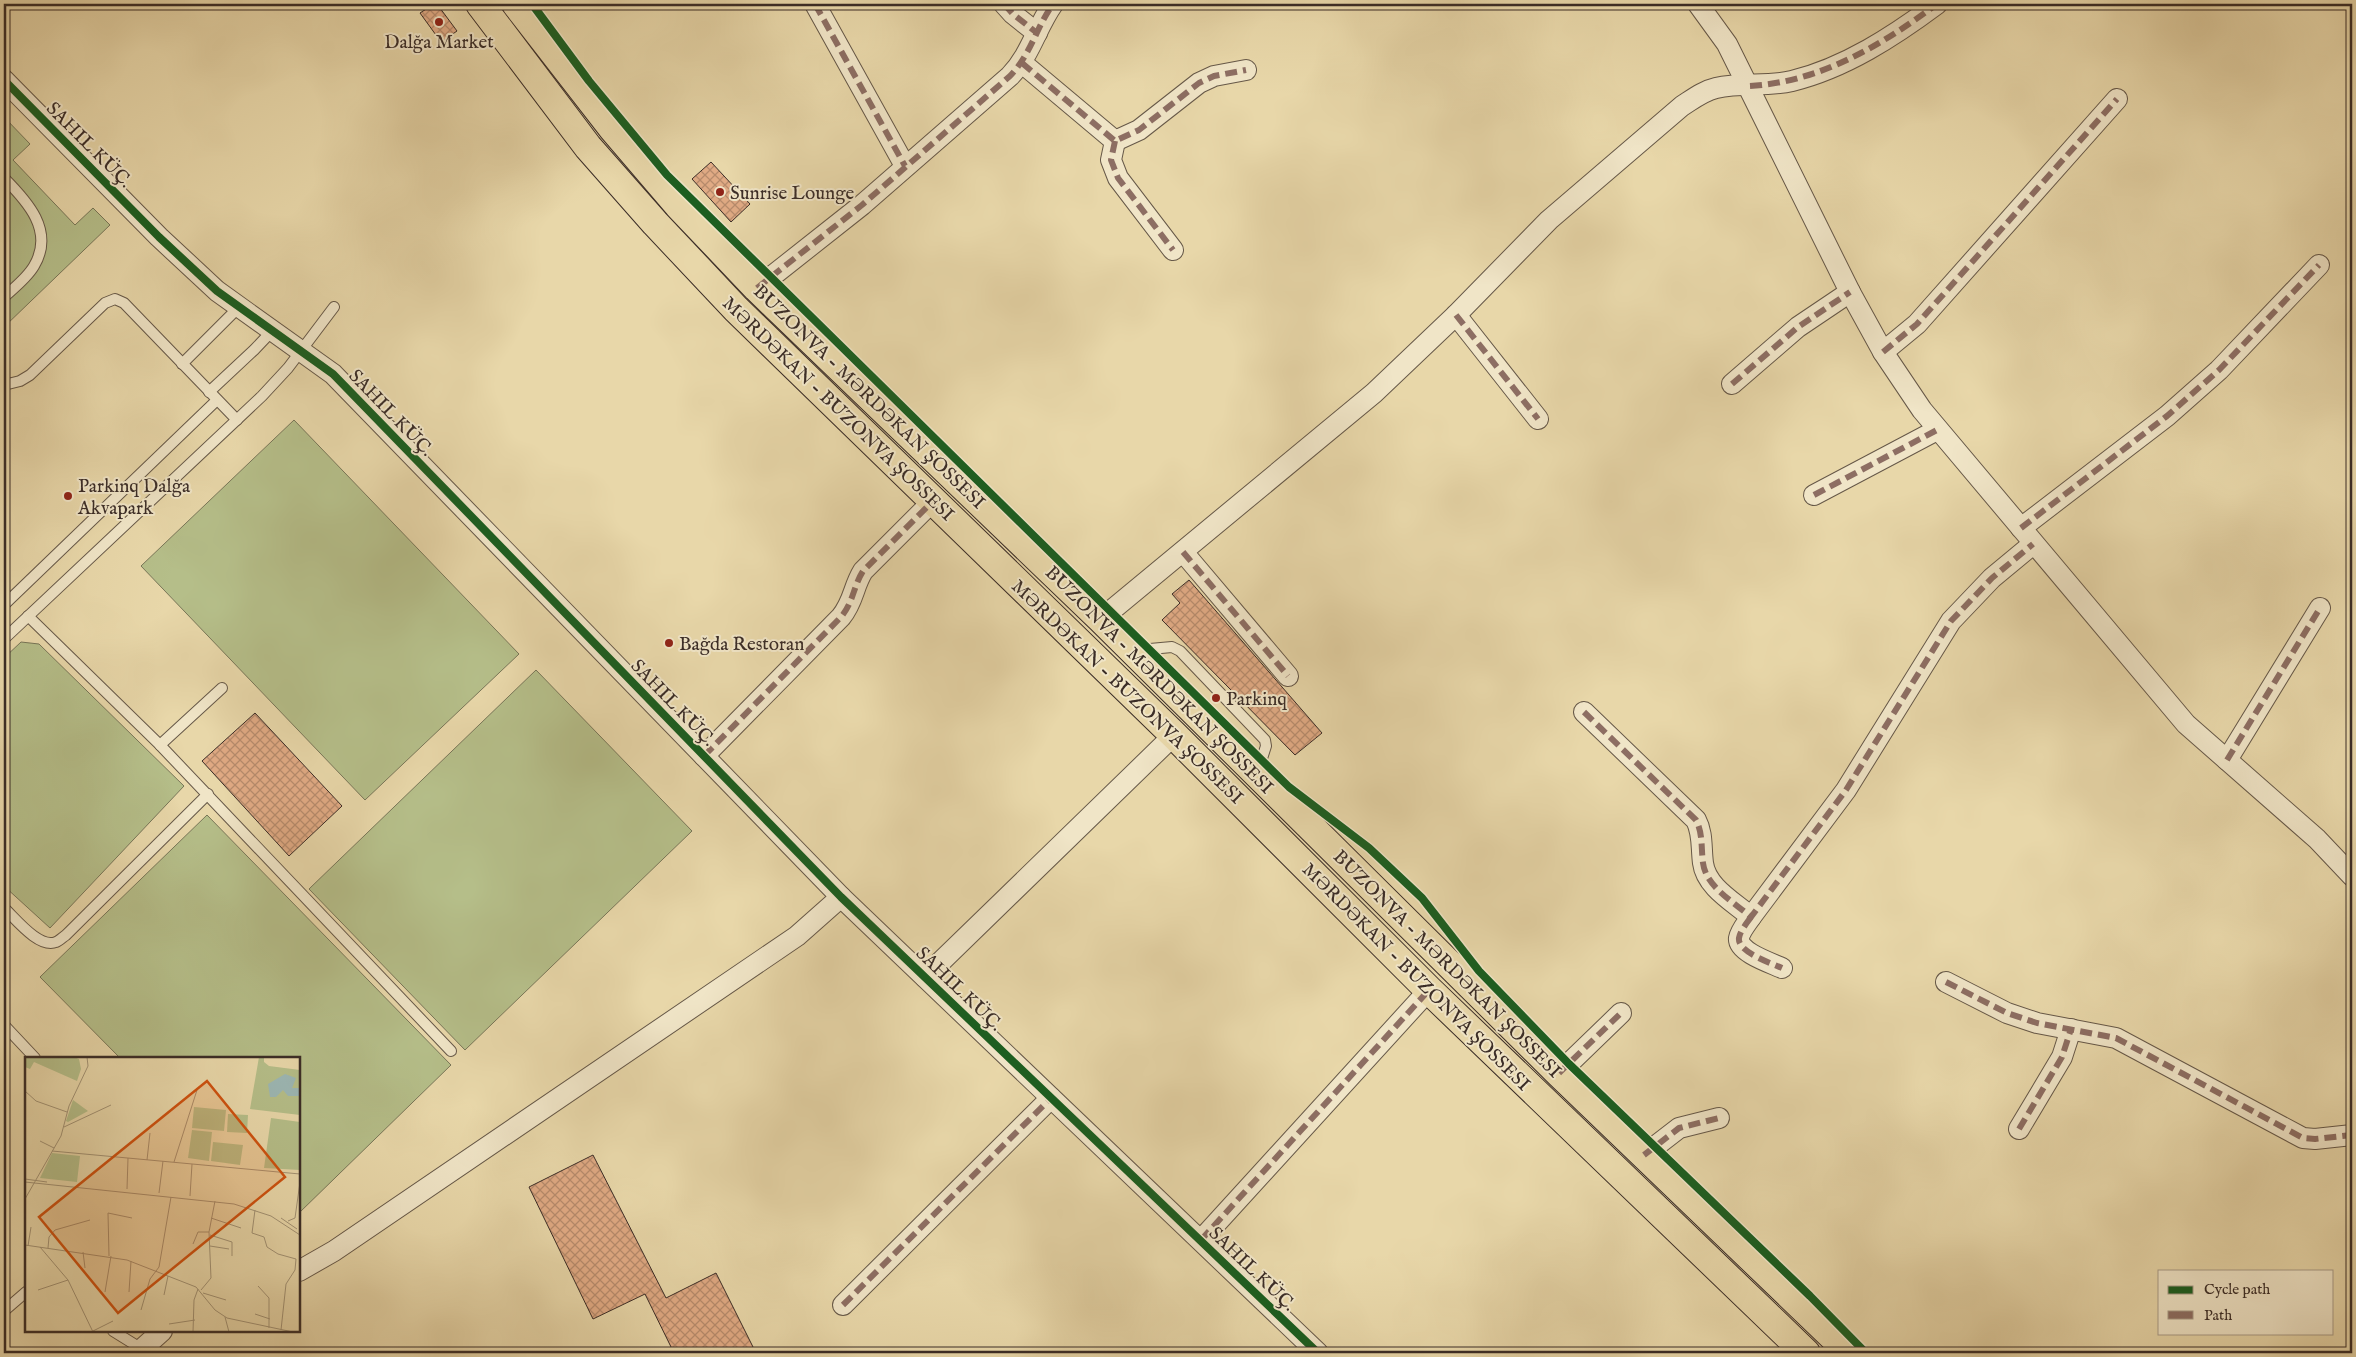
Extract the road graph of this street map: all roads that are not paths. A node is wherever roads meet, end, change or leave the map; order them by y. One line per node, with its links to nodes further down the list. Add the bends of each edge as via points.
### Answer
1 (480, 4): 37 (main road, MƏRDƏKAN - BUZONVA ŞOSSESI, via 588,146 655,224 736,309)
2 (516, 4): 19 (main road, BUZONVA - MƏRDƏKAN ŞOSSESI, via 618,136)
3 (815, 4): 15 (street)
4 (1004, 4): 8 (street)
5 (1053, 4): 8 (street)
6 (1698, 4): 12 (street, via 1728,44)
7 (1937, 4): 12 (street, via 1846,61 1794,81)
8 (1037, 33): 9 (street)
9 (1022, 63): 14 (street); 15 (street)
10 (1246, 70): 14 (street, via 1214,76 1199,83 1139,130)
11 (4, 80): 23 (street, SAHIL KÜÇ., via 192,270)
12 (1750, 86): 20 (street); 24 (street, via 1716,88 1703,92 1682,106 1549,220)
13 (2117, 99): 27 (street, via 1917,324)
14 (1115, 141): 17 (street, via 1111,160 1118,178)
15 (905, 166): 19 (street, via 862,205)
16 (4, 178): 21 (lane, via 35,215 41,244 34,267)
17 (1172, 250)
18 (2318, 265): 38 (street, via 2218,370 2167,416)
19 (757, 288): 44 (main road, BUZONVA - MƏRDƏKAN ŞOSSESI)
20 (1850, 292): 27 (street); 29 (street, via 1798,327)
21 (4, 297)
22 (334, 307): 26 (lane)
23 (238, 308): 25 (street, SAHIL KÜÇ.); 28 (lane)
24 (1456, 314): 33 (street); 40 (street, via 1374,393)
25 (272, 331): 26 (street, SAHIL KÜÇ.); 31 (lane)
26 (302, 350): 34 (lane); 51 (street, SAHIL KÜÇ., via 333,374)
27 (1883, 352): 35 (street)
28 (182, 364): 30 (lane, via 124,304 115,299 105,303 30,375); 31 (lane)
29 (1732, 384)
30 (4, 385)
31 (209, 392): 32 (lane)
32 (217, 400): 34 (lane); 41 (lane)
33 (1538, 419)
34 (237, 420): 43 (lane)
35 (1937, 430): 36 (street); 38 (street)
36 (1814, 495)
37 (933, 501): 49 (main road, MƏRDƏKAN - BUZONVA ŞOSSESI); 51 (street, via 863,572 857,580 851,605 841,617)
38 (2021, 528): 39 (street)
39 (2033, 544): 52 (street, via 2186,724); 57 (street, via 1992,578 1951,621 1846,790)
40 (1184, 552): 44 (street); 46 (street)
41 (4, 606)
42 (2320, 608): 52 (street)
43 (28, 616): 45 (lane); 50 (lane)
44 (1101, 619): 67 (main road, BUZONVA - MƏRDƏKAN ŞOSSESI)
45 (4, 639)
46 (1288, 676)
47 (222, 688): 50 (lane)
48 (1584, 712): 57 (street, via 1696,820 1701,829 1704,873 1712,885)
49 (1174, 735): 59 (street); 61 (main road, MƏRDƏKAN - BUZONVA ŞOSSESI)
50 (160, 745): 53 (lane)
51 (704, 756): 55 (street, SAHIL KÜÇ.)
52 (2227, 760): 54 (street, via 2317,839)
53 (208, 794): 56 (lane, via 66,935 55,942 37,939); 65 (lane)
54 (2352, 876)
55 (841, 897): 59 (street, SAHIL KÜÇ.); 74 (street, via 797,936 334,1251)
56 (4, 908)
57 (1751, 917): 58 (street, via 1740,935 1742,946 1747,952)
58 (1782, 968)
59 (925, 977): 68 (street, SAHIL KÜÇ.)
60 (1946, 982): 64 (street, via 2007,1014)
61 (1429, 990): 73 (street); 82 (main road, MƏRDƏKAN - BUZONVA ŞOSSESI)
62 (1622, 1013): 67 (street)
63 (4, 1025): 66 (lane)
64 (2070, 1029): 70 (street, via 2059,1063); 71 (street, via 2116,1038 2303,1138)
65 (451, 1051)
66 (34, 1057)
67 (1559, 1073): 72 (main road, BUZONVA - MƏRDƏKAN ŞOSSESI)
68 (1051, 1098): 73 (street, SAHIL KÜÇ.); 76 (street)
69 (1719, 1118): 72 (street, via 1679,1128)
70 (2019, 1129)
71 (2352, 1135)
72 (1644, 1155): 83 (main road, BUZONVA - MƏRDƏKAN ŞOSSESI)
73 (1201, 1240): 81 (street, SAHIL KÜÇ.)
74 (300, 1270)
75 (25, 1293): 77 (lane)
76 (843, 1305)
77 (4, 1311)
78 (115, 1332): 80 (lane)
79 (161, 1332): 80 (street)
80 (142, 1349)
81 (1318, 1353)
82 (1806, 1353)
83 (1850, 1353)

